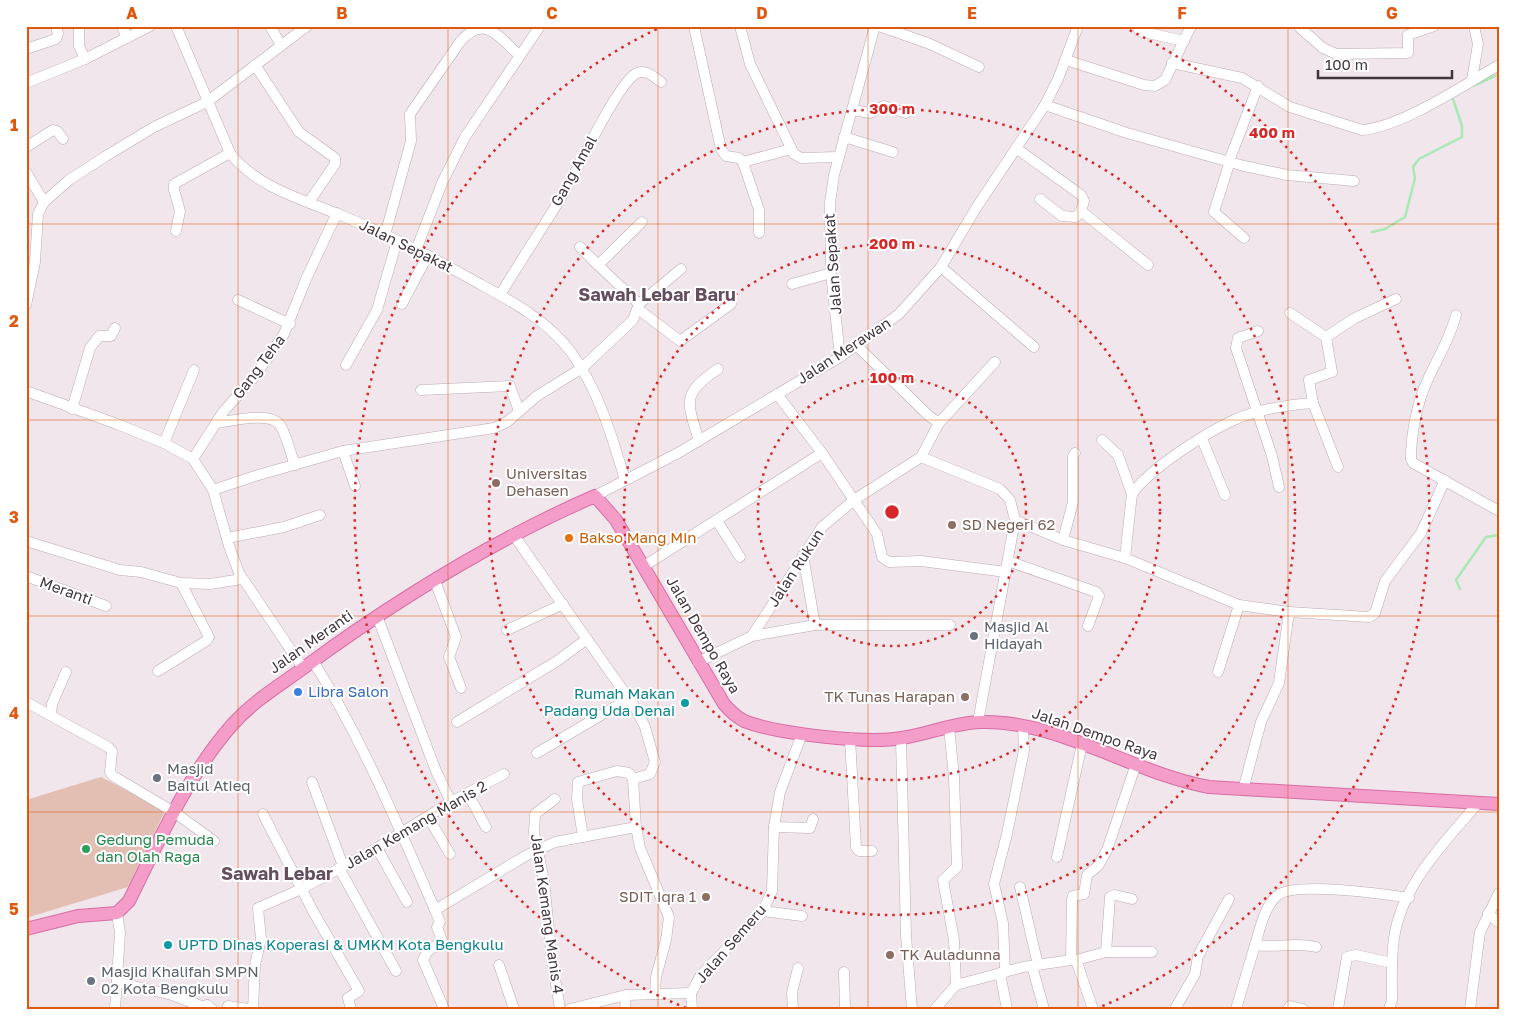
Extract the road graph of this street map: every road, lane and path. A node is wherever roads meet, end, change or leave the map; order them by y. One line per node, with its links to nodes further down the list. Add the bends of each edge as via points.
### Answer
1 (56, 26): 22 (street, via 56,39)
2 (79, 26): 24 (street, via 79,46)
3 (122, 26): 19 (street)
4 (150, 26): 19 (street)
5 (176, 26): 34 (street, Jalan Sepakat)
6 (270, 26): 21 (street)
7 (307, 26): 21 (street)
8 (540, 26): 23 (street)
9 (694, 26): 47 (street, via 721,149 726,156)
10 (740, 26): 42 (street, via 750,64)
11 (877, 26): 29 (street, via 930,44); 36 (street, Jalan Sepakat)
12 (1078, 26): 25 (street, Jalan Merawan)
13 (1190, 26): 20 (street)
14 (1298, 26): 18 (street, via 1323,48 1336,54 1408,53)
15 (1434, 26): 18 (street)
16 (1474, 26): 30 (street, via 1478,44)
17 (1139, 31): 20 (street)
18 (1408, 31)
19 (127, 38): 24 (street)
20 (1184, 41): 26 (street)
21 (281, 44): 27 (street)
22 (26, 49)
23 (519, 55): 58 (street, via 492,31 484,28 470,31 460,42 410,114 410,147); 62 (street, via 456,155)
24 (84, 59): 32 (street)
25 (1066, 60): 26 (street, via 1151,86 1165,80); 35 (street, Jalan Merawan)
26 (1172, 63): 33 (street, via 1238,76)
27 (255, 65): 34 (street); 52 (street, via 299,132 335,158 335,164)
28 (1499, 65): 30 (street)
29 (979, 67)
30 (1472, 80): 33 (street, via 1394,121 1362,130 1290,107)
31 (661, 82): 71 (street, Gang Amal, via 644,72 637,73 628,82 598,127 565,190)
32 (26, 84)
33 (1258, 86): 46 (street)
34 (207, 102): 44 (street, Jalan Sepakat); 51 (street, via 154,127 106,156 69,180)
35 (1045, 105): 41 (street, Jalan Merawan); 46 (street, via 1127,133)
36 (853, 110): 37 (street, via 870,113 884,106); 38 (street, Jalan Sepakat)
37 (906, 113)
38 (844, 137): 43 (street); 45 (street, Jalan Sepakat)
39 (63, 139): 40 (street, via 53,130)
40 (26, 147)
41 (1016, 148): 53 (street, via 1081,195 1084,201); 66 (street, Jalan Merawan)
42 (791, 149): 45 (street, via 802,158); 47 (street)
43 (893, 152)
44 (230, 153): 52 (street, Jalan Sepakat, via 251,174); 56 (street, via 174,184 180,211)
45 (839, 157): 69 (street, Jalan Sepakat, via 830,203)
46 (1229, 161): 49 (street, via 1287,175); 59 (street, via 1214,212)
47 (743, 162): 57 (street, via 759,210)
48 (26, 172): 51 (street)
49 (1354, 182)
50 (1040, 199): 53 (street, via 1067,217 1076,217)
51 (44, 202): 68 (street, via 38,214)
52 (309, 202): 54 (street, Jalan Sepakat)
53 (1081, 211): 64 (street)
54 (337, 214): 58 (street, Jalan Sepakat); 80 (street, Gang Teha, via 306,280)
55 (642, 222): 65 (street)
56 (176, 231)
57 (759, 233)
58 (385, 234): 60 (street, Jalan Sepakat)
59 (1244, 238)
60 (398, 241): 62 (street, Jalan Sepakat); 88 (street, via 377,310)
61 (580, 247): 65 (street)
62 (416, 250): 63 (street, Jalan Sepakat)
63 (428, 254): 71 (street, Jalan Sepakat); 74 (street)
64 (1148, 265)
65 (598, 266): 77 (street)
66 (941, 267): 84 (street, Jalan Merawan, via 899,314); 85 (street)
67 (681, 269): 77 (street)
68 (30, 271): 76 (street)
69 (831, 273): 70 (street); 86 (street, Jalan Sepakat)
70 (792, 284)
71 (500, 295): 89 (street, Jalan Sepakat, via 553,332)
72 (1396, 299): 83 (street, via 1355,318)
73 (238, 300): 80 (street)
74 (402, 304)
75 (731, 304): 77 (street, via 680,340)
76 (26, 305)
77 (639, 306): 89 (street, via 633,320)
78 (1290, 313): 83 (street)
79 (1456, 315): 113 (street, via 1420,401 1411,451 1413,463)
80 (290, 324): 99 (street, Gang Teha, via 269,358)
81 (115, 328): 96 (street, via 111,336 99,336 90,348)
82 (1258, 331): 98 (street, via 1236,342)
83 (1326, 337): 95 (street, via 1332,372 1309,380)
84 (857, 346): 86 (street, Jalan Merawan); 100 (street)
85 (1034, 347)
86 (840, 357): 94 (street, Jalan Merawan)
87 (995, 362): 100 (street, Jalan Rukun)
88 (346, 365)
89 (582, 368): 97 (street); 112 (street, Jalan Sepakat, via 606,420)
90 (718, 369): 103 (street, via 697,384 690,397 690,410)
91 (194, 370): 104 (street)
92 (421, 390): 97 (street, via 508,386 512,388)
93 (26, 391): 96 (street)
94 (777, 394): 103 (street, Jalan Merawan); 106 (street)
95 (1313, 403): 98 (street); 111 (street)
96 (72, 408): 104 (street)
97 (519, 411): 105 (street, via 494,428)
98 (1258, 413): 101 (street, via 1235,419); 115 (street)
99 (216, 423): 109 (street, Gang Teha); 110 (street, via 256,418 274,420 281,427)
100 (940, 423): 108 (street, Jalan Rukun)
101 (1202, 439): 117 (street, via 1160,467); 118 (street)
102 (1102, 440): 117 (street, via 1118,455)
103 (699, 441): 112 (street, Jalan Merawan)
104 (164, 443): 109 (street)
105 (343, 451): 110 (street); 114 (street)
106 (822, 453): 120 (street); 124 (street)
107 (1075, 453): 127 (street, via 1072,463 1073,502)
108 (921, 457): 120 (street, Jalan Rukun); 123 (street, via 1000,488 1010,500)
109 (192, 458): 116 (street)
110 (294, 465): 116 (street)
111 (1338, 467)
112 (625, 480): 119 (street, Jalan Merawan)
113 (1445, 480): 121 (street); 142 (street, via 1421,533 1385,581 1372,616)
114 (355, 486)
115 (1279, 487)
116 (213, 490): 126 (street)
117 (1132, 494): 131 (street)
118 (1225, 495)
119 (595, 496): 125 (main road, Jalan Meranti); 133 (main road, Jalan Dempo Raya, via 616,520)
120 (854, 500): 129 (street, Jalan Rukun, via 822,527); 134 (street, via 877,534 882,557 889,562 921,561)
121 (1499, 511)
122 (320, 515): 126 (street, via 284,527)
123 (1015, 520): 127 (street); 132 (street)
124 (717, 521): 130 (street); 133 (street)
125 (513, 534): 137 (main road, Jalan Meranti); 139 (street)
126 (227, 538): 136 (street)
127 (1063, 540): 131 (street)
128 (26, 541): 138 (street, via 120,570)
129 (803, 555): 144 (street); 148 (street, Jalan Rukun)
130 (740, 557)
131 (1125, 558): 140 (street)
132 (1008, 561): 134 (street); 146 (street, via 1096,592 1099,596)
133 (644, 566): 150 (main road, Jalan Dempo Raya)
134 (1006, 572): 160 (street)
135 (26, 576): 141 (street, Meranti)
136 (242, 579): 138 (street, via 210,584); 151 (street)
137 (435, 581): 143 (main road, Jalan Meranti); 155 (street, via 456,637 449,657)
138 (181, 583): 152 (street, via 209,636)
139 (563, 604): 147 (street); 149 (street)
140 (1238, 605): 142 (street); 154 (street)
141 (106, 606)
142 (1289, 612): 172 (street, via 1279,683 1256,736)
143 (377, 616): 151 (main road, Jalan Meranti); 175 (street)
144 (815, 625): 145 (street); 148 (street)
145 (950, 625)
146 (1088, 626)
147 (507, 630)
148 (752, 636): 150 (street)
149 (587, 639): 156 (street); 159 (street)
150 (698, 662): 163 (main road, Jalan Dempo Raya, via 724,704 744,721)
151 (308, 664): 178 (main road, Jalan Meranti, via 240,715 207,756); 185 (street, via 341,707)
152 (158, 671)
153 (66, 672): 158 (street, via 52,704)
154 (1218, 672)
155 (461, 688)
156 (630, 698): 167 (street); 170 (street, via 645,726 655,762 650,774)
157 (26, 702): 158 (street)
158 (51, 715): 178 (street, via 108,747 112,751 111,775)
159 (457, 722)
160 (978, 722): 161 (main road, Jalan Dempo Raya); 162 (main road, Jalan Dempo Raya)
161 (1023, 726): 166 (main road, Jalan Dempo Raya); 219 (street, via 1024,750 994,884 1003,923)
162 (950, 727): 165 (main road, Jalan Dempo Raya); 221 (street, via 957,867 943,880 954,940)
163 (802, 734): 164 (main road, Jalan Dempo Raya); 184 (street, Jalan Semeru, via 780,792)
164 (850, 738): 165 (main road, Jalan Dempo Raya); 190 (street, via 856,847 859,852)
165 (901, 739): 239 (street, via 906,936)
166 (1082, 744): 168 (main road, Jalan Dempo Raya); 192 (street)
167 (537, 752)
168 (1136, 764): 172 (main road, Jalan Dempo Raya, via 1184,782); 212 (street, via 1107,850 1096,868 1087,875 1084,894 1073,896)
169 (504, 774): 173 (street, Jalan Kemang Manis 2)
170 (633, 780): 183 (street); 186 (street, via 629,773 620,770 578,782 577,799)
171 (312, 782): 193 (street)
172 (1243, 790): 176 (main road, Jalan Dempo Raya)
173 (468, 794): 175 (street, Jalan Kemang Manis 2); 182 (street)
174 (555, 799): 189 (street, Jalan Kemang Manis 4, via 536,814 534,827)
175 (451, 802): 180 (street, Jalan Kemang Manis 2)
176 (1479, 802): 177 (main road, Jalan Dempo Raya); 197 (street, via 1428,863)
177 (1499, 804)
178 (174, 812): 187 (street); 203 (main road, Jalan Meranti, via 129,901)
179 (263, 814): 195 (street)
180 (428, 817): 185 (street, Jalan Kemang Manis 2); 191 (street)
181 (813, 819): 184 (street, via 810,828)
182 (486, 827)
183 (636, 827): 186 (street); 222 (street, via 640,848 669,918)
184 (774, 827): 202 (street, Jalan Semeru, via 772,891)
185 (402, 834): 188 (street, Jalan Kemang Manis 2); 201 (street)
186 (583, 837): 189 (street, via 555,842)
187 (214, 841)
188 (377, 848): 193 (street, Jalan Kemang Manis 2); 200 (street)
189 (538, 850): 201 (street); 233 (street, Jalan Kemang Manis 4)
190 (872, 850)
191 (450, 854)
192 (1057, 858)
193 (341, 867): 195 (street, Jalan Kemang Manis 2); 217 (street)
194 (1020, 886): 215 (street)
195 (301, 889): 229 (street, Jalan Kemang Manis 2, via 258,909 261,939); 230 (street, via 359,991 348,998)
196 (1499, 894): 204 (street)
197 (1409, 898): 208 (street, via 1342,891 1287,890 1272,902); 213 (street, via 1396,928)
198 (1132, 899): 210 (street, via 1110,897)
199 (1229, 899): 243 (street, via 1198,956 1194,974)
200 (407, 902)
201 (435, 910): 231 (street, via 442,940 425,953 423,960)
202 (763, 911): 205 (street); 223 (street, Jalan Semeru, via 701,975)
203 (117, 913): 207 (main road, via 78,916); 220 (street, via 120,933)
204 (1488, 913): 206 (street); 249 (street, via 1478,938)
205 (802, 916)
206 (1499, 923)
207 (26, 930)
208 (1254, 944): 209 (street); 244 (street)
209 (1316, 947)
210 (1106, 952): 211 (street); 212 (street)
211 (1152, 952)
212 (1074, 960): 215 (street); 242 (street)
213 (1392, 962): 247 (street, via 1356,955 1347,957); 248 (street)
214 (499, 965): 232 (street)
215 (1035, 966): 219 (street); 241 (street)
216 (798, 968): 237 (street, via 792,993)
217 (396, 971)
218 (844, 972): 238 (street)
219 (1002, 972): 221 (street); 240 (street)
220 (118, 982): 227 (street); 228 (street)
221 (956, 985): 226 (street)
222 (655, 993): 223 (street); 224 (street)
223 (691, 993): 236 (street, Jalan Semeru)
224 (626, 995): 234 (street); 235 (street)
225 (228, 1006): 229 (street)
226 (937, 1008)
227 (115, 1009)
228 (212, 1009)
229 (251, 1009)
230 (351, 1009)
231 (444, 1009)
232 (514, 1009)
233 (560, 1009)
234 (570, 1009)
235 (626, 1009)
236 (692, 1009)
237 (793, 1009)
238 (845, 1009)
239 (912, 1009)
240 (1007, 1009)
241 (1044, 1009)
242 (1093, 1009)
243 (1175, 1009)
244 (1236, 1009)
245 (1288, 1009): 246 (street, via 1290,1006)
246 (1303, 1009)
247 (1338, 1009)
248 (1389, 1009)
249 (1470, 1009)

